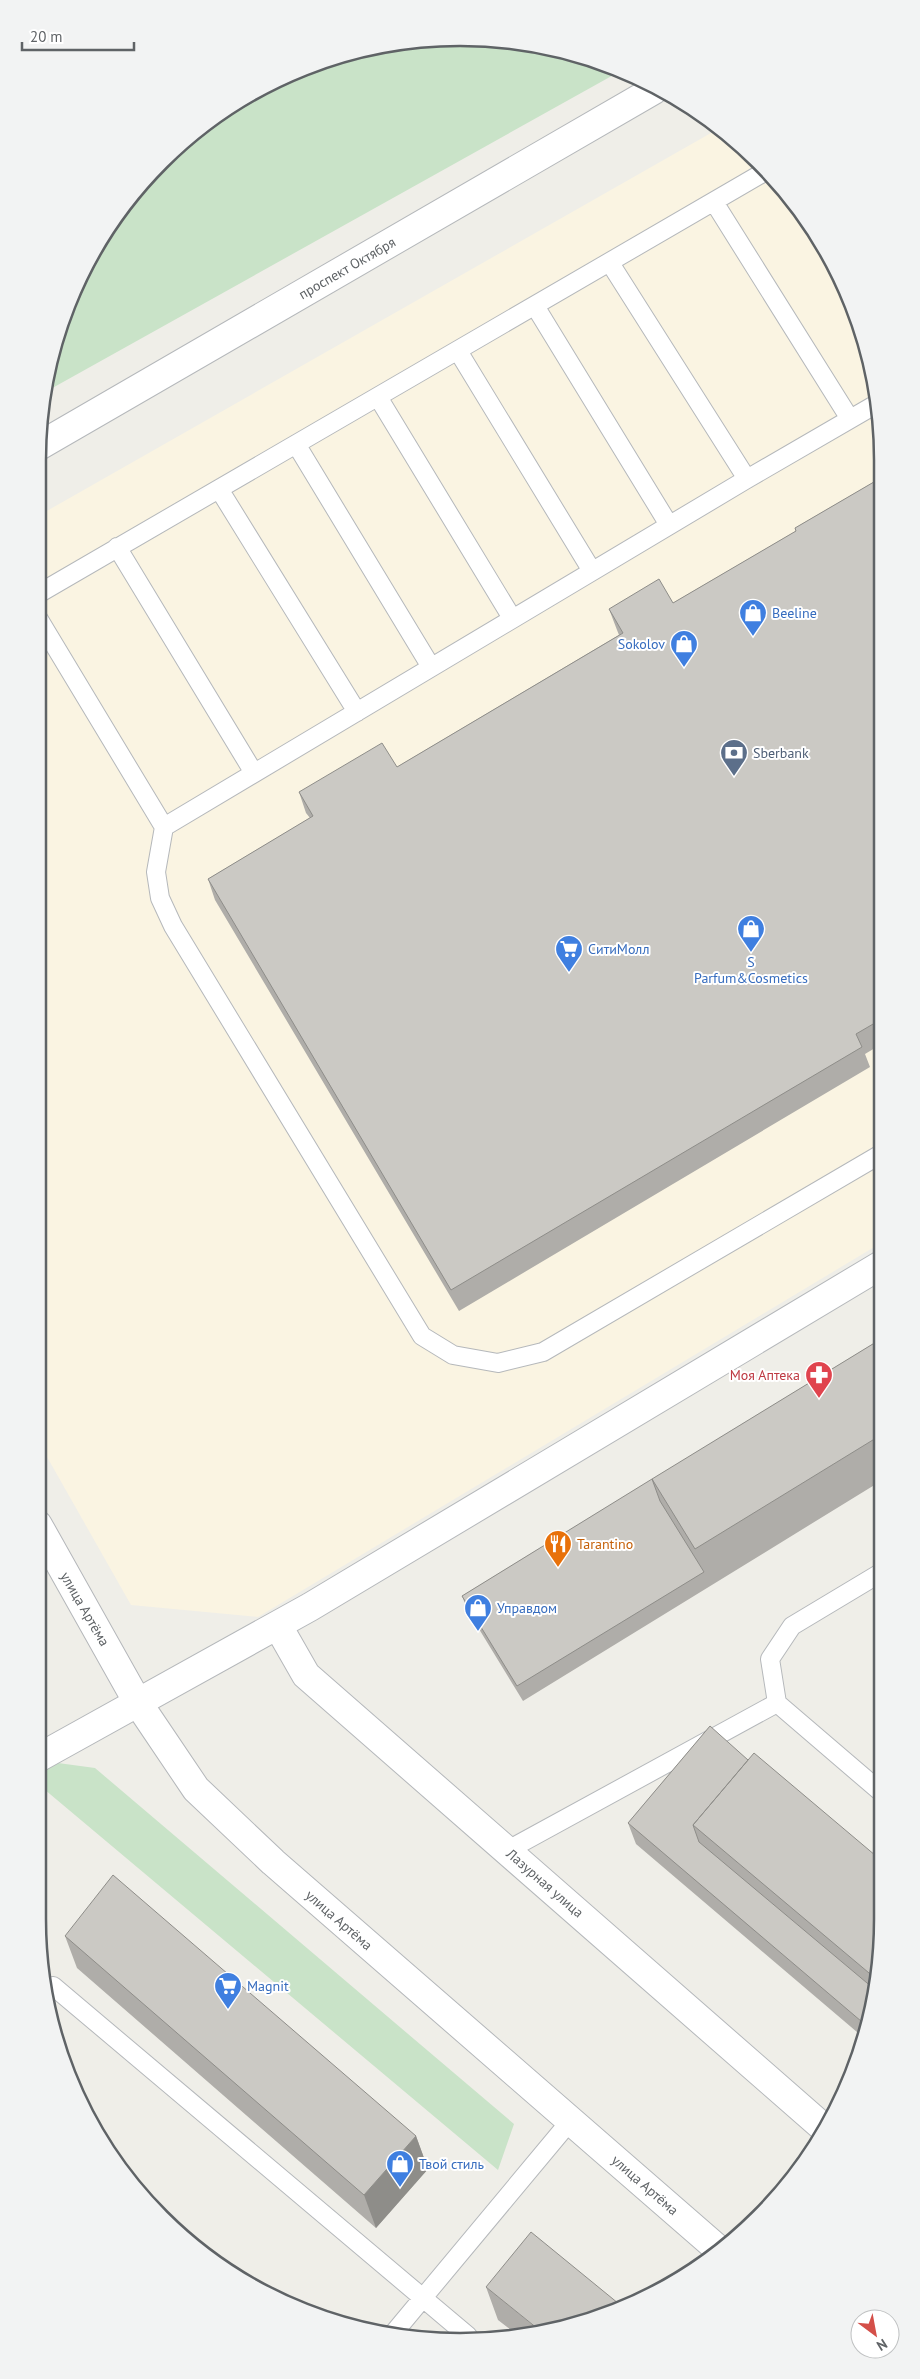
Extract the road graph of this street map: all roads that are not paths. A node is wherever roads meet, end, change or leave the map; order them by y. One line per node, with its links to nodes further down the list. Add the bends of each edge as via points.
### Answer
1 (650, 93): 10 (street, проспект Октября)
2 (760, 175): 3 (lane)
3 (714, 202): 4 (lane); 9 (lane)
4 (610, 263): 5 (lane); 12 (lane)
5 (536, 306): 6 (lane); 14 (lane)
6 (458, 351): 7 (lane); 16 (lane)
7 (378, 397): 11 (lane); 18 (lane)
8 (870, 407): 9 (lane)
9 (850, 419): 12 (lane)
10 (47, 442)
11 (296, 444): 13 (lane); 20 (lane)
12 (747, 479): 14 (lane)
13 (219, 489): 15 (lane); 21 (lane)
14 (669, 525): 16 (lane)
15 (117, 547): 17 (lane); 22 (lane)
16 (592, 571): 18 (lane)
17 (46, 589)
18 (512, 618): 20 (lane)
19 (46, 631): 23 (lane)
20 (431, 667): 21 (lane)
21 (357, 712): 22 (lane)
22 (254, 773): 23 (lane)
23 (164, 826): 24 (lane, via 156,872 160,898 173,926 422,1336 453,1355 498,1363 543,1352)
24 (874, 1158)
25 (874, 1270): 28 (street)
26 (46, 1539): 29 (street, улица Артёма)
27 (874, 1577): 30 (lane, via 792,1626 770,1659)
28 (278, 1626): 29 (street); 33 (street, Лазурная улица, via 306,1675)
29 (138, 1703): 31 (street); 35 (street, улица Артёма, via 196,1789 273,1862)
30 (777, 1703): 32 (lane); 33 (lane)
31 (46, 1754)
32 (874, 1787)
33 (508, 1850): 36 (street, Лазурная улица)
34 (52, 1987): 38 (lane)
35 (571, 2120): 37 (street, улица Артёма); 38 (lane)
36 (819, 2124)
37 (714, 2245)
38 (422, 2298): 39 (lane); 40 (lane)
39 (398, 2328)
40 (464, 2333)

